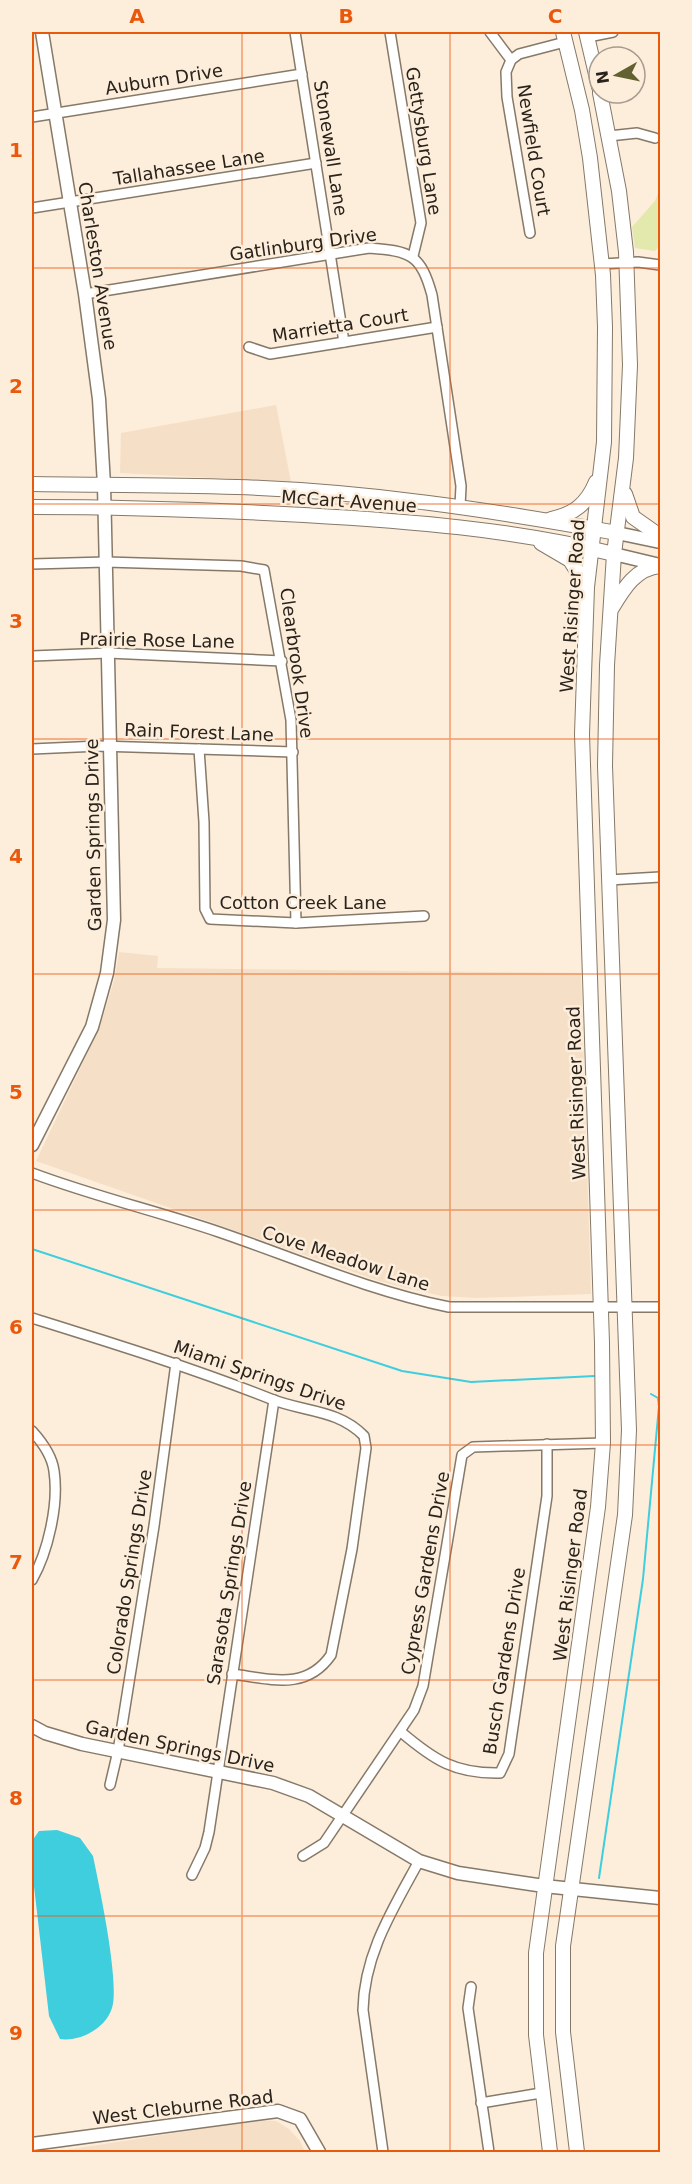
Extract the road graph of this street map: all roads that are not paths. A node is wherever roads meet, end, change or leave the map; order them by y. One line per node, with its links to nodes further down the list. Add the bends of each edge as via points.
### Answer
1 (42, 32): 11 (street, Charleston Avenue)
2 (296, 32): 9 (street, Stonewall Lane)
3 (390, 32): 20 (street, Gettysburg Lane, via 421,224)
4 (490, 32): 8 (street)
5 (613, 32): 6 (street)
6 (587, 34)
7 (564, 37): 8 (street, Newfield Court); 22 (main road, West Risinger Road, via 590,158)
8 (510, 60): 18 (street, Newfield Court, via 505,82)
9 (302, 74): 11 (street, Auburn Drive); 15 (street, Stonewall Lane)
10 (603, 105): 13 (main road)
11 (56, 113): 12 (street, Auburn Drive); 16 (street, Charleston Avenue)
12 (32, 117)
13 (609, 136): 14 (street, via 637,134); 21 (main road)
14 (655, 138)
15 (316, 163): 16 (street, Tallahassee Lane); 19 (street, Stonewall Lane)
16 (70, 202): 17 (street, Tallahassee Lane); 24 (street, Charleston Avenue)
17 (32, 208)
18 (530, 232)
19 (331, 254): 20 (street, Gatlinburg Drive, via 369,248 392,249); 24 (street, Gatlinburg Drive); 26 (street, Stonewall Lane)
20 (413, 256): 25 (street, via 425,269)
21 (627, 262): 22 (street); 23 (street); 31 (main road, via 630,365)
22 (602, 264): 28 (main road, West Risinger Road, via 605,338)
23 (660, 265)
24 (85, 294): 30 (street, Charleston Avenue, via 97,378)
25 (437, 327): 26 (street, Marrietta Court); 32 (street, via 461,486)
26 (344, 342): 27 (street, Marrietta Court, via 270,354)
27 (249, 347)
28 (601, 469): 35 (main road, via 585,502 566,516); 36 (main road, West Risinger Road)
29 (32, 484): 30 (main road, McCart Avenue)
30 (104, 485): 32 (main road, McCart Avenue, via 237,487); 34 (street, Charleston Avenue)
31 (623, 489): 37 (main road); 38 (main road, via 633,517)
32 (460, 506): 35 (main road, McCart Avenue)
33 (32, 507): 34 (main road, McCart Avenue)
34 (105, 507): 39 (main road, McCart Avenue, via 360,518); 43 (street, Garden Springs Drive)
35 (547, 520): 36 (main road, McCart Avenue)
36 (594, 529): 37 (main road, McCart Avenue); 41 (main road, West Risinger Road)
37 (617, 533): 40 (street, McCart Avenue); 42 (main road)
38 (660, 536)
39 (534, 538): 41 (main road, McCart Avenue); 46 (main road, via 570,560)
40 (660, 542)
41 (592, 549): 42 (main road, McCart Avenue); 46 (main road, West Risinger Road)
42 (614, 554): 45 (street, McCart Avenue); 47 (main road)
43 (106, 561): 44 (street, Clearbrook Drive); 48 (street, Garden Springs Drive); 50 (street, Clearbrook Drive, via 264,570)
44 (32, 564)
45 (660, 566): 47 (main road, via 637,574)
46 (587, 587): 56 (main road, West Risinger Road, via 582,734)
47 (611, 609): 57 (main road, via 605,766)
48 (108, 654): 49 (street, Prairie Rose Lane); 50 (street, Prairie Rose Lane); 51 (street, Garden Springs Drive)
49 (32, 656)
50 (282, 661): 54 (street, Clearbrook Drive)
51 (110, 746): 52 (street, Rain Forest Lane); 53 (street, Rain Forest Lane); 60 (street, Garden Springs Drive, via 114,920 107,973 92,1027)
52 (32, 749)
53 (199, 749): 54 (street, Rain Forest Lane); 59 (street, Cotton Creek Lane, via 207,916 215,920)
54 (293, 752): 59 (street, Clearbrook Drive)
55 (660, 877): 57 (street)
56 (588, 880): 57 (main road); 62 (main road, West Risinger Road)
57 (609, 880): 63 (main road)
58 (424, 916): 59 (street, Cotton Creek Lane)
59 (296, 923)
60 (32, 1145)
61 (32, 1173): 62 (street, Cove Meadow Lane, via 431,1304)
62 (601, 1306): 63 (street, Cove Meadow Lane); 69 (main road, West Risinger Road)
63 (625, 1307): 64 (street, Cove Meadow Lane); 83 (main road, via 625,1515)
64 (660, 1307)
65 (32, 1318): 66 (street, Miami Springs Drive)
66 (176, 1363): 67 (street, Miami Springs Drive); 75 (street, Colorado Springs Drive)
67 (274, 1400): 72 (street, Sarasota Springs Drive); 72 (street, Miami Springs Drive, via 322,1411 364,1436 366,1448 352,1549 331,1655 321,1670 307,1678 288,1680)
68 (32, 1431): 71 (street, via 45,1445 54,1471 48,1541)
69 (603, 1443): 70 (street, Cypress Gardens Drive); 82 (main road, West Risinger Road, via 590,1568)
70 (547, 1444): 74 (street, Cypress Gardens Drive, via 473,1447 462,1455 423,1686); 74 (street, Busch Gardens Drive, via 547,1496 509,1754 500,1773 470,1772 449,1766)
71 (32, 1580)
72 (232, 1674): 76 (street, Sarasota Springs Drive)
73 (32, 1726): 75 (street, Garden Springs Drive, via 82,1744)
74 (401, 1732): 78 (street, Cypress Gardens Drive)
75 (118, 1751): 76 (street, Garden Springs Drive); 77 (street, Colorado Springs Drive)
76 (216, 1771): 78 (street, Garden Springs Drive, via 253,1777 309,1796); 81 (street, Sarasota Springs Drive, via 206,1848)
77 (110, 1785)
78 (340, 1816): 79 (street, Cypress Gardens Drive, via 324,1843); 80 (street, Garden Springs Drive)
79 (303, 1856)
80 (419, 1861): 82 (street, Garden Springs Drive, via 476,1877); 90 (street, via 381,1932 363,1988)
81 (192, 1875)
82 (544, 1886): 83 (street, Garden Springs Drive); 86 (main road, West Risinger Road, via 535,1991)
83 (570, 1889): 84 (street, Garden Springs Drive); 93 (main road, via 562,1972 563,2032)
84 (660, 1895)
85 (471, 1987): 87 (street, via 468,2008)
86 (541, 2093): 87 (street); 92 (main road, West Risinger Road)
87 (481, 2103): 91 (street)
88 (32, 2144): 89 (street, West Cleburne Road, via 278,2111 300,2120)
89 (319, 2152)
90 (383, 2152)
91 (489, 2152)
92 (550, 2152)
93 (577, 2152)

